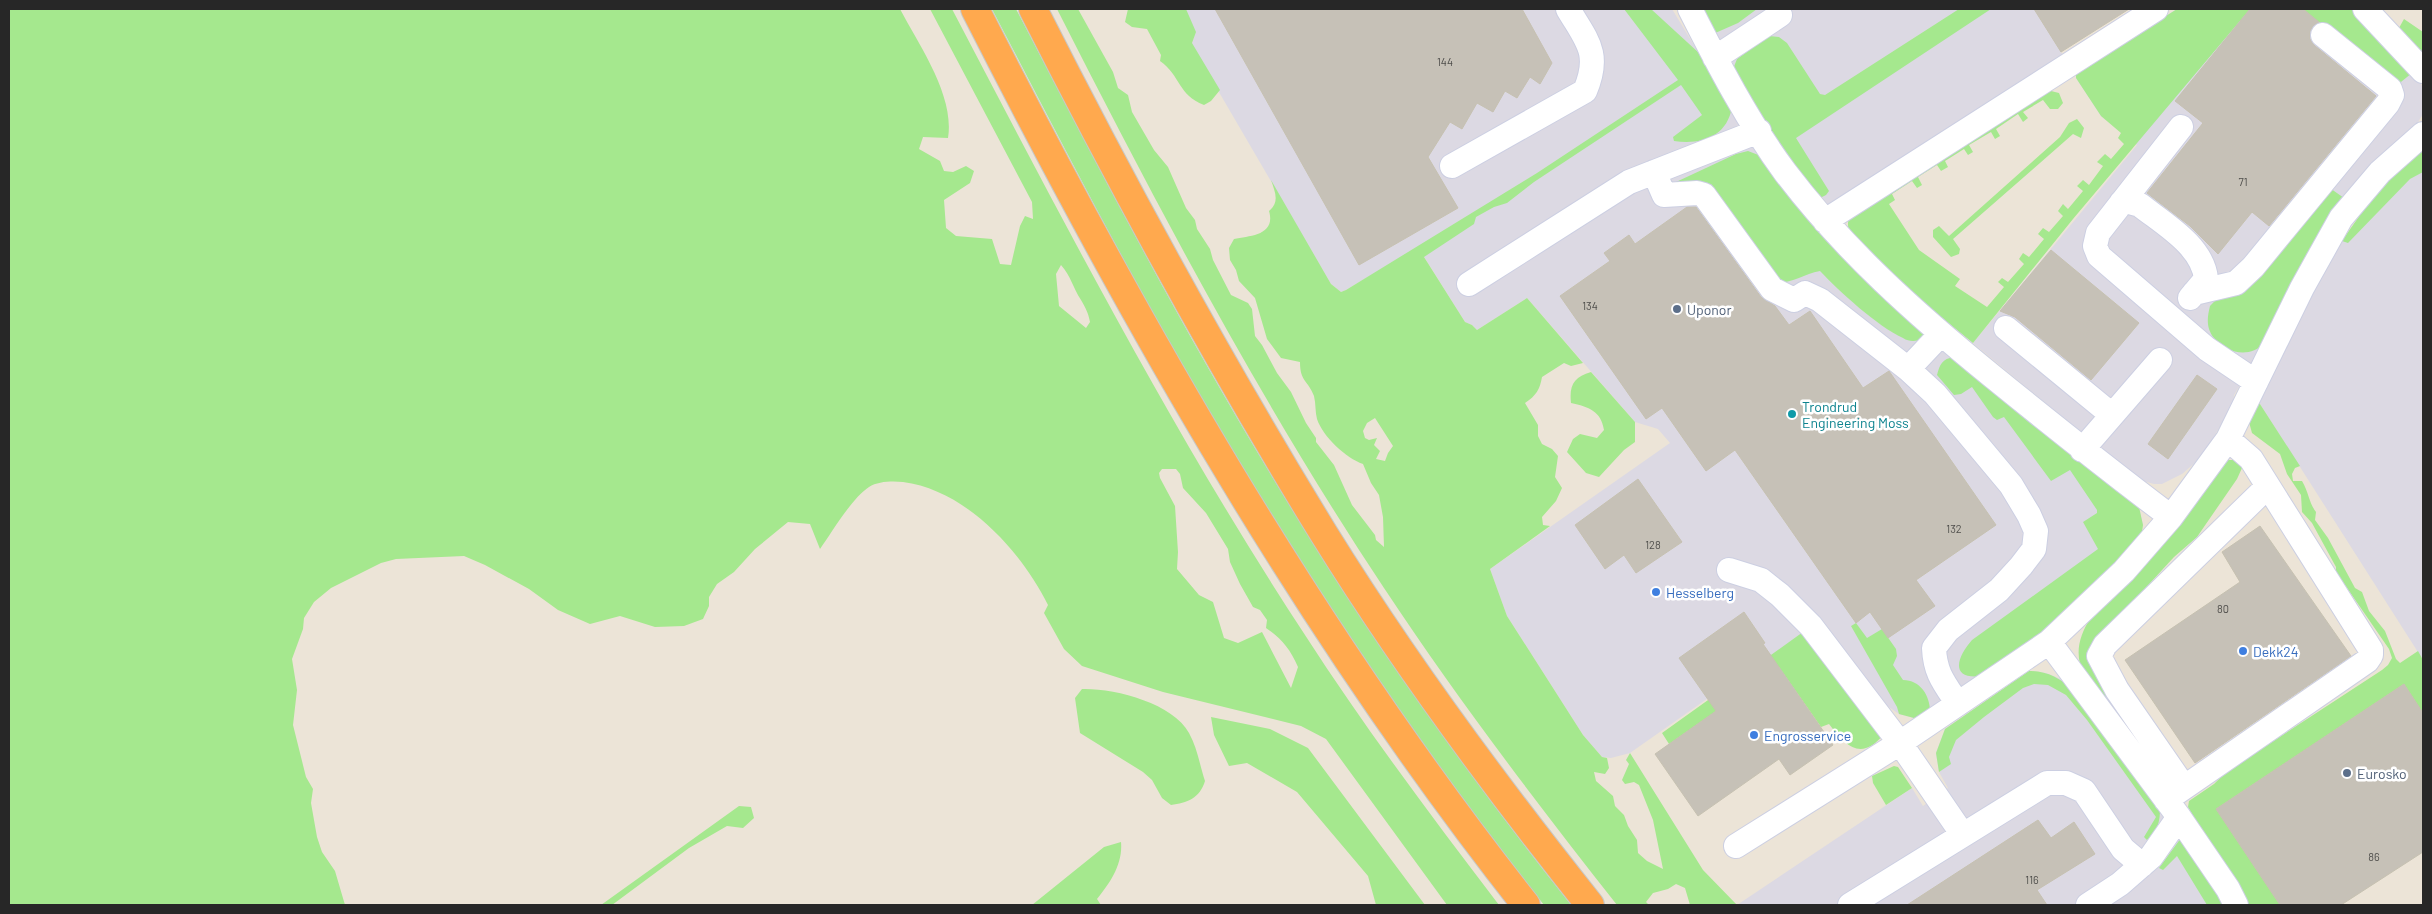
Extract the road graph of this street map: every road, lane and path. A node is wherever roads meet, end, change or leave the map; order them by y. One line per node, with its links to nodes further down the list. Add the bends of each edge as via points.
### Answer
1 (975, 9): 39 (highway, via 1086,220 1207,437 1330,635 1416,760)
2 (1032, 9): 40 (highway, via 1222,363 1325,536 1418,676 1500,791)
3 (1568, 9): 14 (street, via 1593,54 1592,74 1585,91)
4 (2156, 9): 17 (street)
5 (2365, 9): 10 (street)
6 (1685, 10): 9 (street)
7 (1780, 15): 9 (street)
8 (2323, 35): 19 (street, via 2390,89 2392,96 2253,267 2236,283)
9 (1714, 58): 12 (street)
10 (2423, 71)
11 (2181, 127): 16 (street)
12 (1759, 130): 15 (street); 17 (street, via 1785,172)
13 (2423, 134): 25 (street, via 2380,172 2341,218)
14 (1452, 166)
15 (1654, 172): 18 (street, via 1629,182); 24 (street, via 1664,195 1696,192 1704,195 1772,289 1794,300 1805,293 1820,300)
16 (2121, 203): 19 (street, via 2140,205 2196,251 2206,268 2206,279); 20 (street, via 2098,233 2095,246 2099,256)
17 (1825, 220): 22 (street, via 1865,264)
18 (1469, 284)
19 (2194, 293): 20 (street)
20 (2172, 319): 25 (street)
21 (2006, 328): 26 (street)
22 (1941, 334): 24 (street); 28 (street)
23 (2160, 360): 26 (street)
24 (1908, 369): 33 (street, via 1935,394 1984,450 2011,485 2036,531 2034,549 2021,566 1999,590 1948,630 1934,648 1939,677)
25 (2256, 382): 27 (street)
26 (2112, 415): 28 (street)
27 (2228, 439): 29 (street, via 2251,460); 30 (street)
28 (2082, 450): 30 (street)
29 (2268, 487): 35 (street, via 2105,645 2099,656); 35 (street, via 2371,650 2371,655)
30 (2171, 517): 32 (street, via 2124,571)
31 (1729, 570): 34 (street, via 1761,580 1811,626)
32 (2049, 642): 33 (street); 35 (street)
33 (1958, 704): 34 (street)
34 (1900, 743): 36 (street); 37 (street)
35 (2176, 801): 38 (street, via 2151,857); 43 (street)
36 (1963, 835): 38 (street, via 2047,783 2066,783 2084,791 2123,849); 41 (street)
37 (1736, 846)
38 (2142, 865): 42 (street)
39 (1526, 905)
40 (1590, 905)
41 (1850, 905)
42 (2088, 905)
43 (2236, 905)

